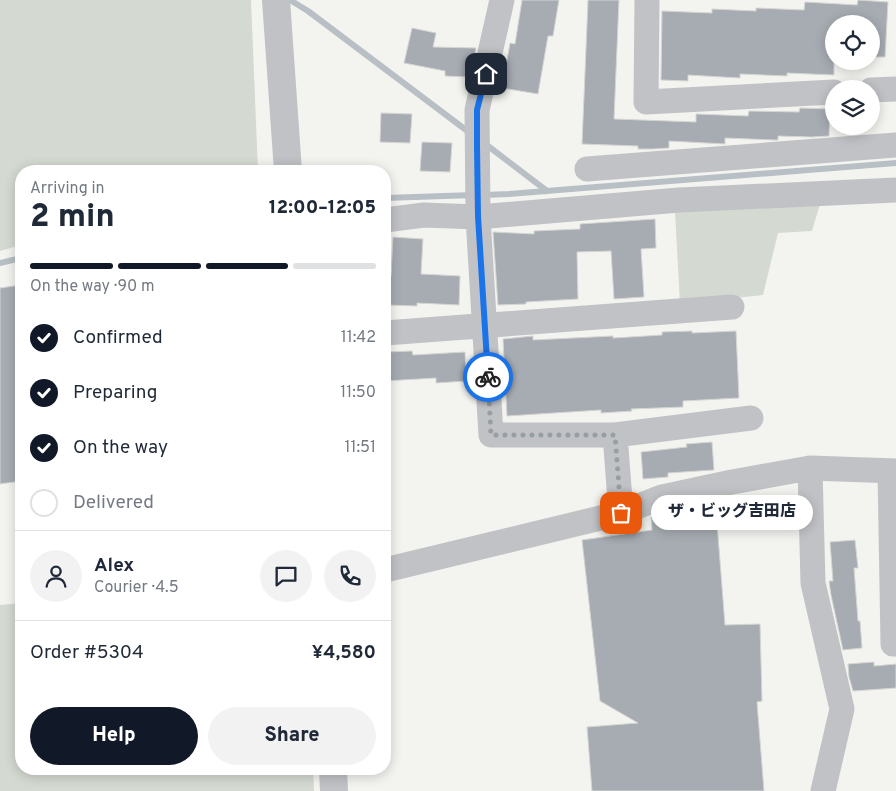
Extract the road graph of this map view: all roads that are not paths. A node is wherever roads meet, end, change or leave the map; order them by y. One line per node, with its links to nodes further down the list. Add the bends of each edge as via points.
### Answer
1 (502, 0): 11 (street, via 477,110)
2 (647, 0): 6 (street, via 646,102)
3 (276, 4): 8 (street)
4 (896, 89): 5 (street)
5 (880, 90)
6 (825, 92)
7 (896, 144): 9 (street)
8 (288, 165)
9 (587, 169)
10 (896, 190): 11 (street)
11 (478, 213): 12 (street); 14 (street)
12 (391, 219)
13 (732, 307): 14 (street)
14 (484, 326): 15 (street); 17 (street, via 491,435)
15 (391, 333)
16 (751, 418): 17 (street)
17 (615, 435): 20 (street)
18 (810, 468): 19 (street); 20 (street, via 662,497); 25 (street, via 813,583 842,709)
19 (893, 471): 22 (street, via 893,644)
20 (621, 513): 21 (street)
21 (391, 569)
22 (896, 644)
23 (333, 775): 24 (street)
24 (334, 791)
25 (823, 791)

